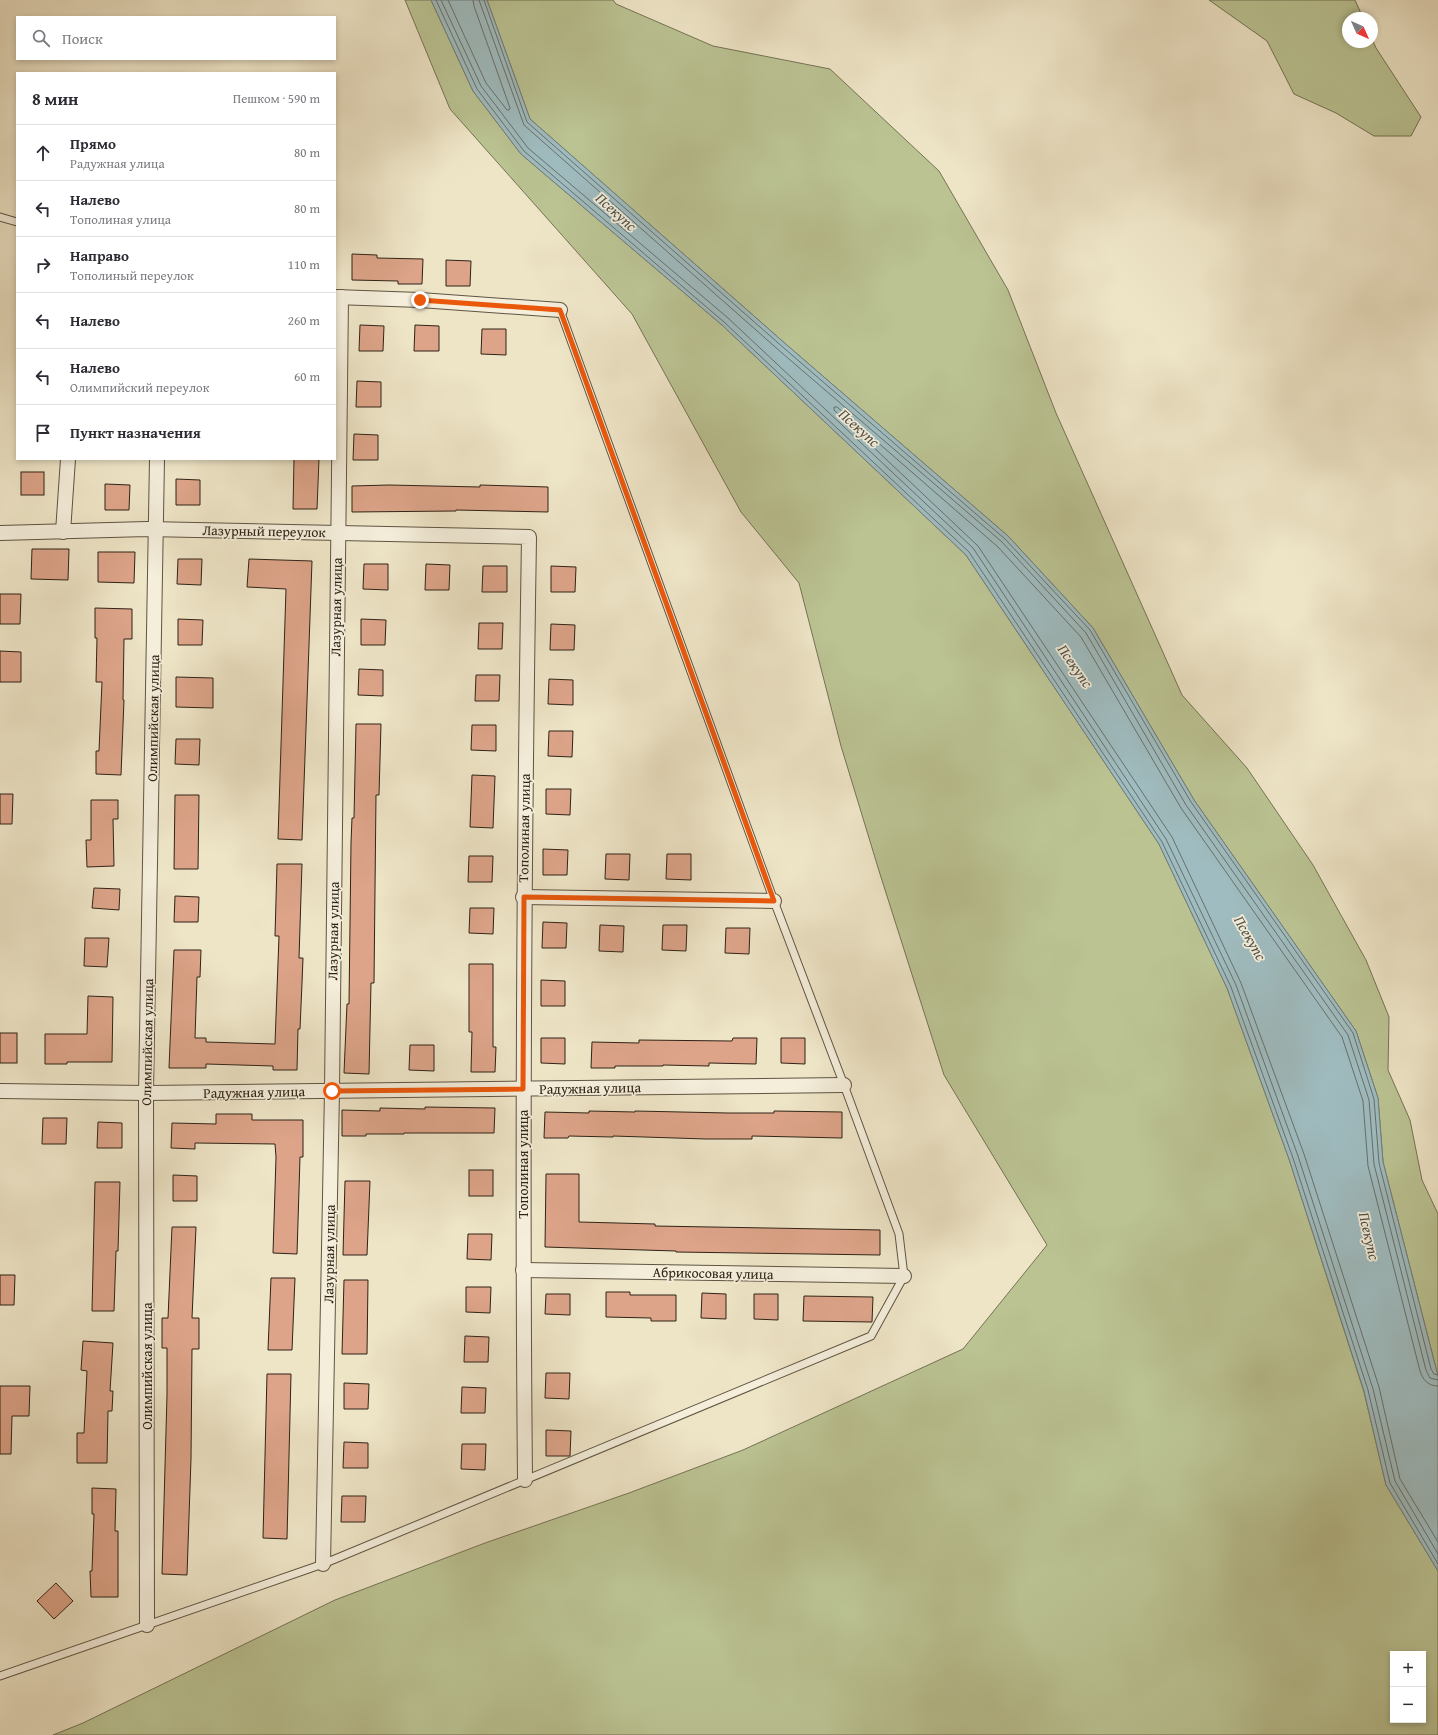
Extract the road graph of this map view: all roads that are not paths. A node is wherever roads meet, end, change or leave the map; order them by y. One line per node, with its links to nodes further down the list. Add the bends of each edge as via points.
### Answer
1 (0, 217): 2 (lane)
2 (16, 222)
3 (338, 297): 4 (street); 9 (street, Лазурная улица)
4 (560, 310): 13 (lane)
5 (68, 460): 8 (street)
6 (156, 460): 7 (street, Олимпийская улица)
7 (156, 529): 8 (street, Лазурный переулок); 9 (street, Лазурный переулок); 18 (street, Олимпийская улица)
8 (63, 532): 10 (street, Лазурный переулок)
9 (337, 532): 11 (street, Лазурный переулок); 17 (street, Лазурная улица)
10 (0, 533)
11 (529, 537): 12 (street, Тополиная улица)
12 (524, 897): 13 (street); 15 (street, Тополиная улица)
13 (774, 901): 14 (lane)
14 (844, 1084): 15 (street, Радужная улица); 20 (lane, via 899,1234)
15 (523, 1089): 17 (street, Радужная улица); 19 (street, Тополиная улица)
16 (0, 1091): 18 (street, Радужная улица)
17 (332, 1091): 18 (street, Радужная улица); 22 (street, Лазурная улица)
18 (146, 1093): 23 (street, Олимпийская улица)
19 (523, 1270): 20 (street, Абрикосовая улица); 21 (street, Тополиная улица)
20 (904, 1276): 21 (lane, via 871,1336)
21 (525, 1480): 22 (lane)
22 (323, 1564): 23 (lane)
23 (147, 1625): 24 (lane)
24 (0, 1676)

